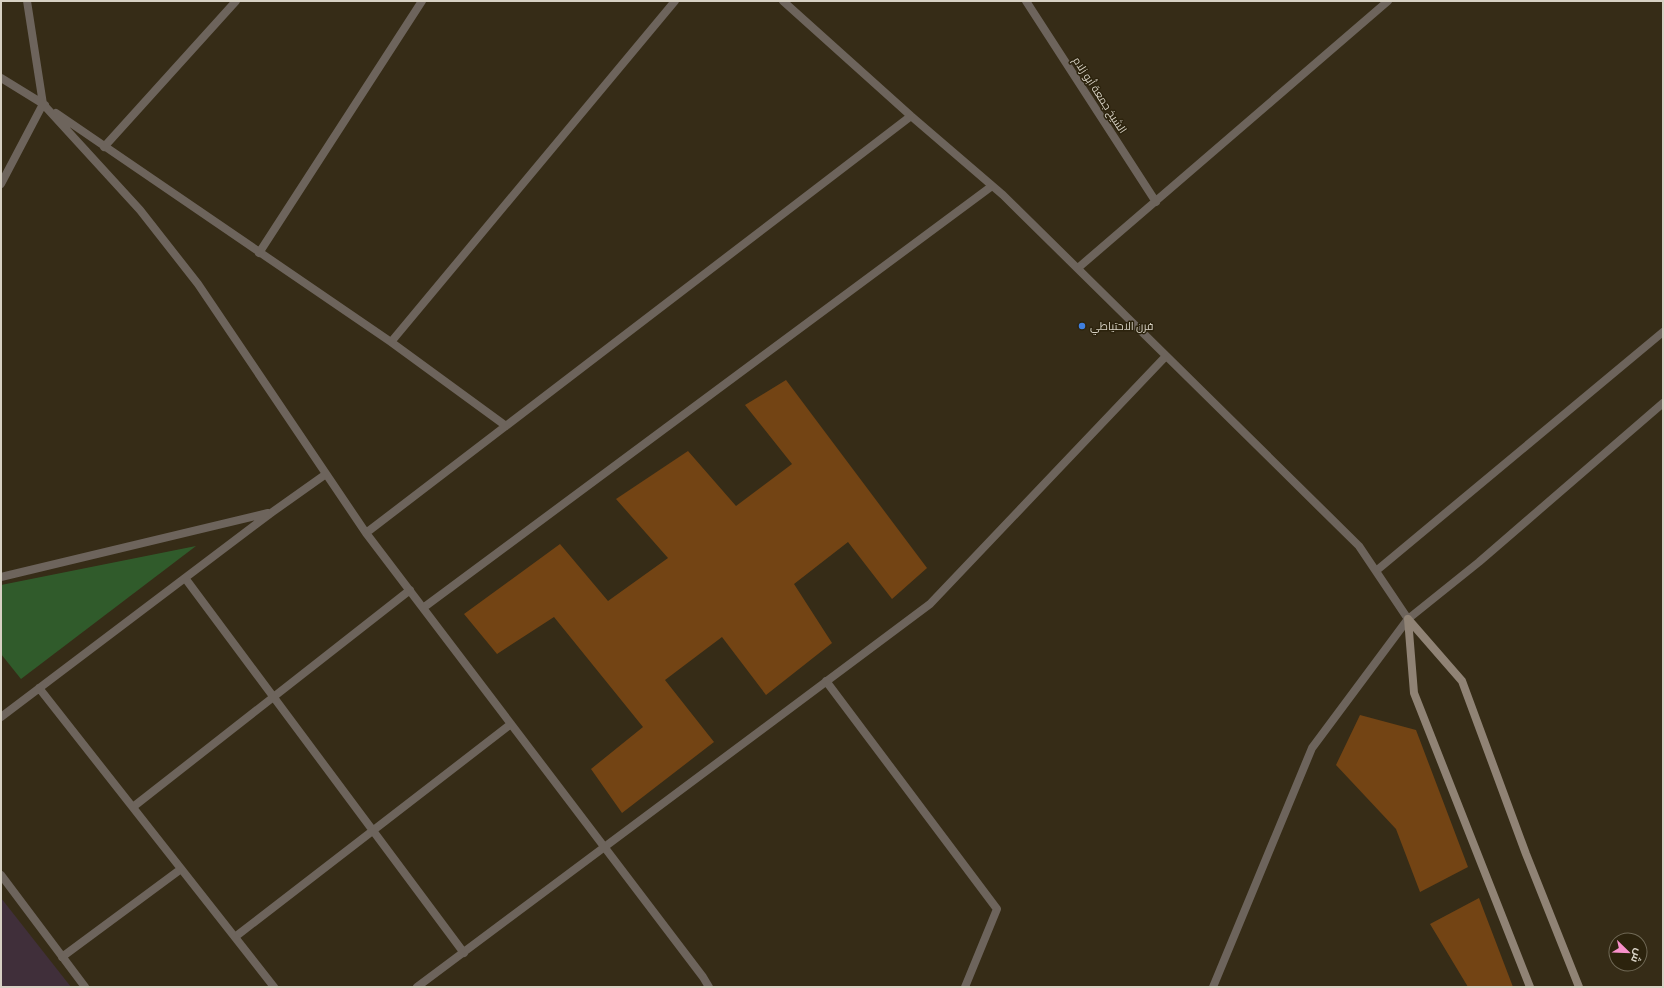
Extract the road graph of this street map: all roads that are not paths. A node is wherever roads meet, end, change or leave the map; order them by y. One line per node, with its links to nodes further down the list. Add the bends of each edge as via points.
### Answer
1 (27, 1): 9 (street)
2 (236, 1): 11 (street)
3 (422, 1): 15 (street)
4 (675, 1): 18 (street)
5 (783, 1): 10 (street)
6 (1388, 1): 14 (street)
7 (1029, 2): 14 (street, الشيخ جمعة أبو زلام)
8 (1, 78): 9 (street)
9 (43, 104): 11 (street); 12 (street); 22 (street, via 140,210 198,284)
10 (912, 116): 13 (street); 21 (street)
11 (104, 147): 15 (street)
12 (1, 184)
13 (992, 186): 16 (street); 29 (street)
14 (1156, 202): 16 (street)
15 (259, 253): 18 (street)
16 (1078, 268): 19 (street)
17 (1663, 332): 25 (street)
18 (391, 342): 21 (street)
19 (1166, 356): 25 (street, via 1359,546); 31 (street, via 930,604)
20 (1663, 403): 30 (street, via 1479,562)
21 (506, 426): 24 (street)
22 (326, 474): 23 (street); 24 (street)
23 (271, 513): 26 (street); 27 (street)
24 (366, 533): 28 (street)
25 (1376, 571): 30 (street)
26 (1, 577)
27 (185, 578): 32 (street); 33 (street)
28 (410, 590): 29 (street); 33 (street)
29 (423, 608): 35 (street)
30 (1408, 619): 49 (street, via 1312,748); 50 (street, via 1414,693); 51 (street, via 1462,681 1526,854)
31 (826, 681): 38 (street); 48 (street, via 997,909)
32 (39, 688): 34 (street); 36 (street)
33 (274, 697): 36 (street); 37 (street)
34 (1, 717)
35 (511, 724): 37 (street); 38 (street)
36 (132, 807): 39 (street)
37 (373, 831): 41 (street); 42 (street)
38 (604, 847): 42 (street); 47 (street)
39 (181, 869): 41 (street); 43 (street)
40 (1, 875): 43 (street)
41 (235, 937): 45 (street)
42 (464, 953): 46 (street)
43 (62, 957): 44 (street)
44 (85, 987)
45 (274, 987)
46 (417, 987)
47 (709, 987)
48 (965, 987)
49 (1214, 987)
50 (1530, 987)
51 (1579, 987)

